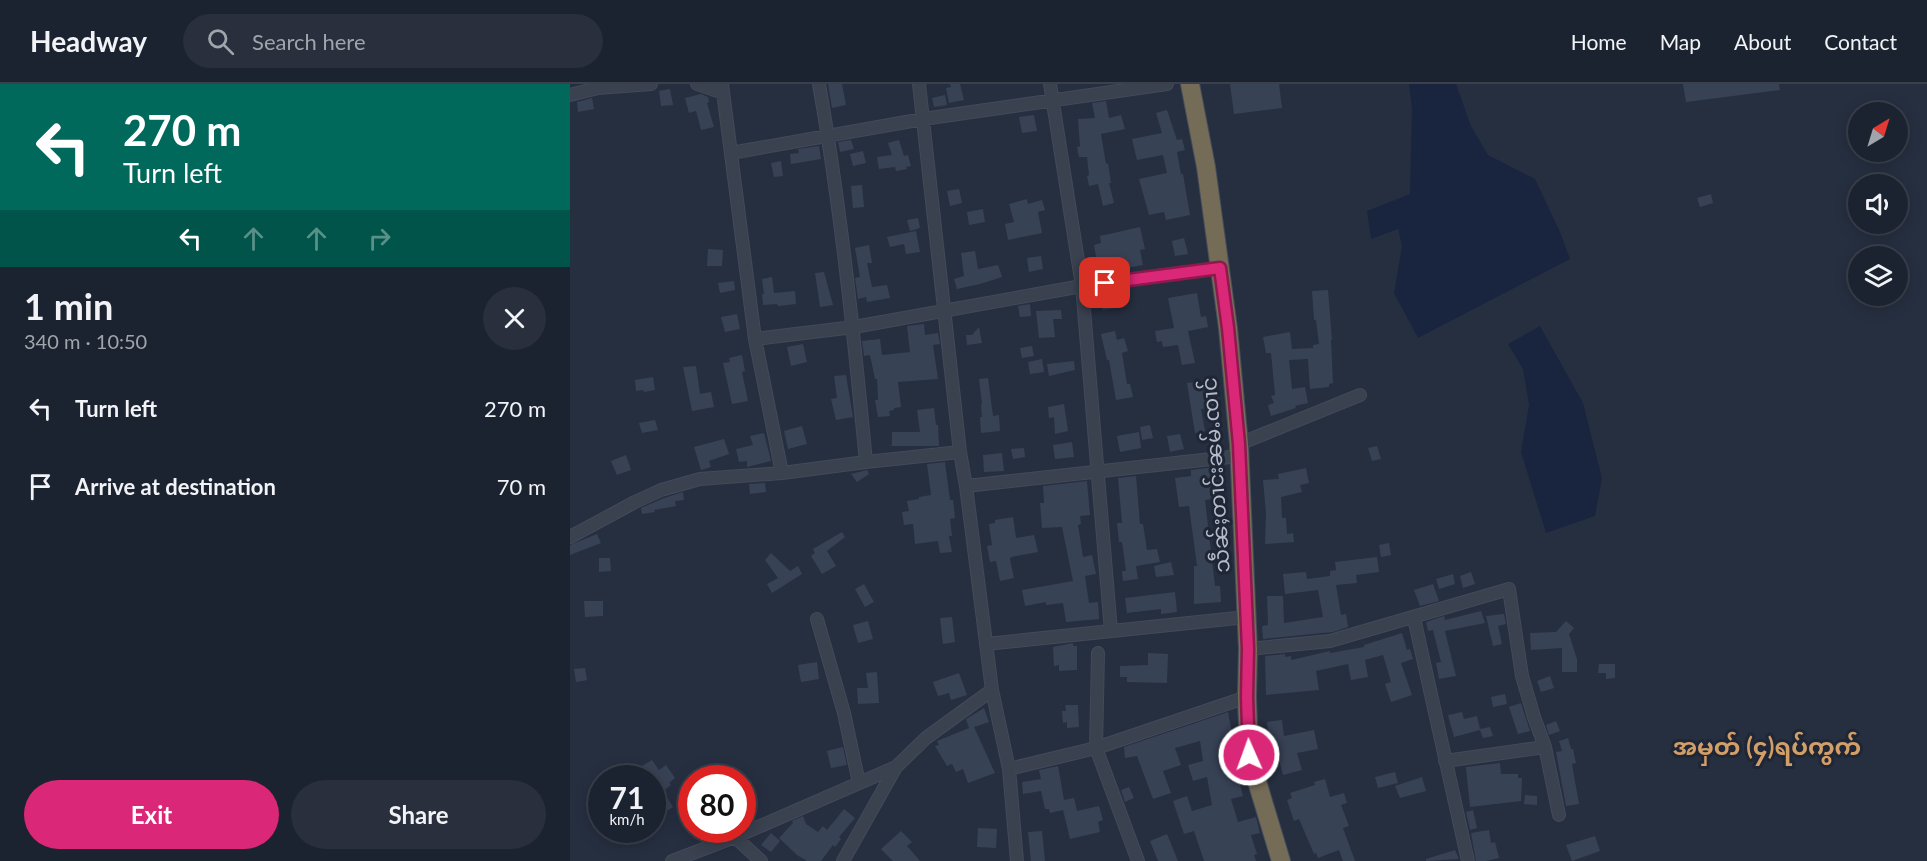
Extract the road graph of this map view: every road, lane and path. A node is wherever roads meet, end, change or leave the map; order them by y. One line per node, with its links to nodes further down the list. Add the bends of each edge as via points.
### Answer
1 (651, 84): 9 (street, via 598,88)
2 (697, 84): 8 (street)
3 (819, 84): 12 (street)
4 (919, 84): 11 (street)
5 (1050, 84): 10 (street)
6 (1167, 84): 10 (street)
7 (1190, 84): 14 (highway, သဵၼ်ႈတၢင်းၼမ်ႉၸၢင်)
8 (722, 89): 13 (street)
9 (570, 95)
10 (1052, 101): 11 (street); 15 (street)
11 (923, 119): 12 (street); 16 (street)
12 (828, 136): 13 (street); 17 (street)
13 (731, 153): 18 (street)
14 (1220, 268): 15 (street); 20 (highway, သဵၼ်ႈတၢင်းၼမ်ႉၸၢင်)
15 (1082, 286): 16 (street); 23 (street)
16 (945, 310): 17 (street); 21 (street)
17 (854, 327): 18 (street); 22 (street)
18 (755, 339): 24 (street)
19 (1360, 395): 20 (street)
20 (1239, 450): 23 (street); 27 (highway, သဵၼ်ႈတၢင်းၼမ်ႉၸၢင်)
21 (960, 452): 22 (street); 25 (street)
22 (866, 462): 24 (street)
23 (1096, 472): 25 (street); 30 (street)
24 (782, 473): 26 (street, via 700,479 661,490)
25 (966, 486): 31 (street)
26 (570, 537)
27 (1247, 617): 30 (street); 32 (highway, သဵၼ်ႈတၢင်းၼမ်ႉၸၢင်)
28 (1414, 618): 32 (street, via 1330,641); 36 (street, via 1509,589 1522,676); 38 (street)
29 (818, 619): 41 (street)
30 (1111, 631): 31 (street)
31 (986, 644): 34 (street)
32 (1248, 649): 35 (highway, သဵၼ်ႈတၢင်းၼမ်ႉၸၢင်)
33 (1098, 653): 37 (street)
34 (992, 690): 39 (street, via 927,738); 40 (street)
35 (1247, 697): 37 (street); 51 (highway, သဵၼ်ႈတၢင်းၼမ်ႉၸၢင်, via 1249,755)
36 (1545, 747): 38 (street); 42 (street)
37 (1096, 748): 40 (street); 50 (street)
38 (1445, 761): 52 (street)
39 (896, 767): 41 (street); 48 (street)
40 (1009, 769): 49 (street)
41 (859, 783): 43 (street)
42 (1559, 815)
43 (756, 828)
44 (719, 843): 46 (street)
45 (742, 843): 47 (street)
46 (672, 861)
47 (761, 861)
48 (843, 861)
49 (1017, 861)
50 (1138, 861)
51 (1281, 861)
52 (1468, 861)

